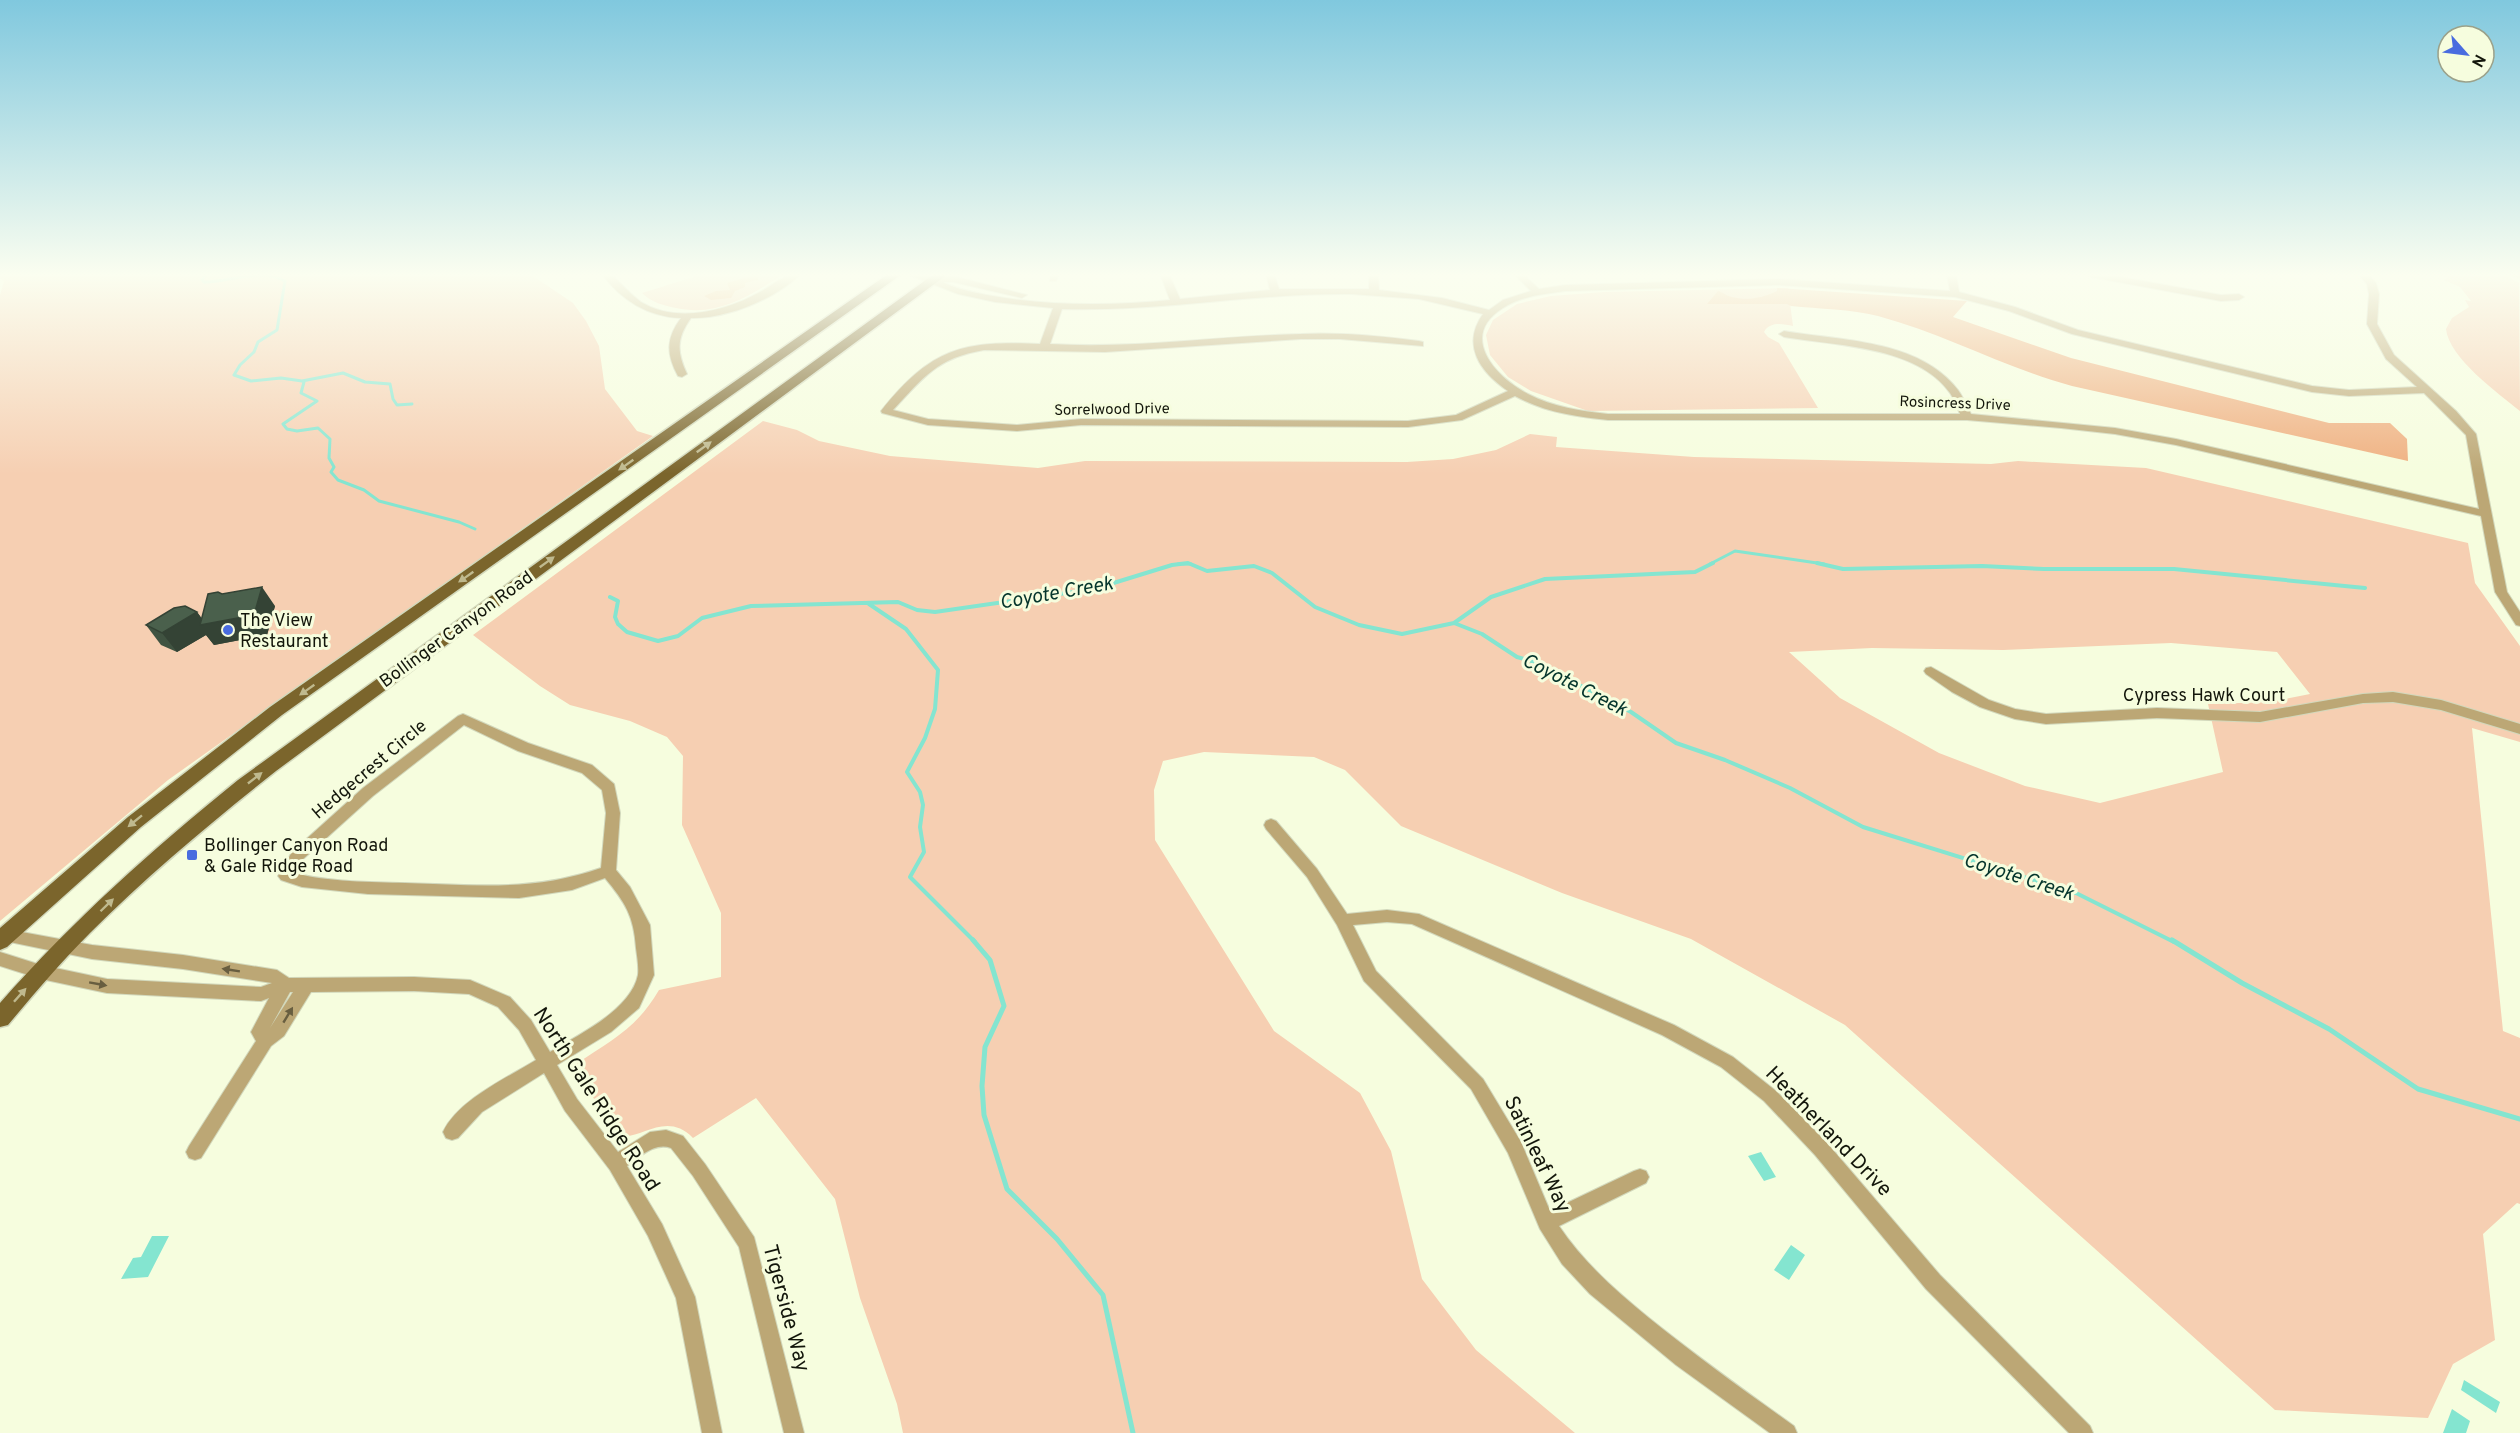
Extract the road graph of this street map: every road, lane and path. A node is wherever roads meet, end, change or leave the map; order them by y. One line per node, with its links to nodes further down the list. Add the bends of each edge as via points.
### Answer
1 (672, 341): 13 (street)
2 (802, 341): 24 (main road, Bollinger Canyon Road, one-way to 24, via 210,760)
3 (851, 341): 25 (main road, Bollinger Canyon Road, one-way to 3, via 192,829 269,766)
4 (1046, 341): 12 (street)
5 (1213, 341): 12 (street, via 1152,348)
6 (1402, 341): 11 (street)
7 (1477, 341): 15 (street, Rosincress Drive, via 1482,360 1493,376)
8 (1831, 341): 16 (street, via 1896,352 1918,362 1940,375 1956,391)
9 (2112, 341): 14 (street, via 2312,389 2349,393)
10 (2380, 341): 14 (street, via 2390,357)
11 (1419, 344)
12 (1044, 348): 15 (street, Sorrelwood Drive, via 987,347 944,357 886,411 928,422 1017,428 1081,422 1408,424 1458,418)
13 (682, 374)
14 (2428, 390): 17 (street, via 2471,434)
15 (1515, 392): 16 (street, Rosincress Drive, via 1546,406 1608,417)
16 (1967, 417): 17 (street, Rosincress Drive, via 2115,431 2176,442)
17 (2487, 514): 18 (street, via 2501,592)
18 (2520, 622)
19 (1931, 671): 20 (street, Cypress Hawk Court, via 1956,690 1994,707 2044,719 2173,713 2268,716 2363,697 2395,697)
20 (2520, 729)
21 (1271, 825): 23 (street, Satinleaf Way, via 1312,873)
22 (608, 871): 22 (street, Hedgecrest Circle, via 613,813 609,788 587,769 523,747 463,718 368,792 297,856 286,876 368,888 519,892 572,884); 32 (street, via 625,891 642,925 646,975 633,1003 605,1027)
23 (1343, 921): 37 (street, Satinleaf Way, via 1370,976 1478,1084 1515,1148); 41 (street, Heatherland Drive, via 1371,915 1414,918 1668,1030 1727,1062 1778,1103 1933,1282)
24 (2, 937): 25 (street, North Gale Ridge Road)
25 (65, 946): 27 (main road, Bollinger Canyon Road); 28 (street, North Gale Ridge Road, one-way to 25, via 277,977)
26 (0, 959): 27 (street, North Gale Ridge Road)
27 (41, 972): 28 (street, North Gale Ridge Road, one-way to 28, via 106,986 261,994); 30 (main road, Bollinger Canyon Road, one-way to 27)
28 (285, 985): 29 (street, North Gale Ridge Road); 31 (street, via 259,1032)
29 (306, 985): 31 (street, one-way to 29, via 278,1031); 32 (street, North Gale Ridge Road, via 471,987 504,1002 525,1025)
30 (0, 1018)
31 (265, 1041): 34 (street)
32 (546, 1061): 33 (street, via 476,1106); 35 (street, North Gale Ridge Road, via 571,1105)
33 (452, 1132)
34 (195, 1152)
35 (616, 1164): 38 (street, North Gale Ridge Road, via 655,1230 685,1297); 39 (street, Tigerside Way, via 650,1140 666,1138 677,1142 711,1188 747,1243)
36 (1640, 1177): 37 (street)
37 (1546, 1223): 40 (street, Satinleaf Way, via 1569,1258 1597,1287 1683,1358)
38 (712, 1433)
39 (794, 1433)
40 (1786, 1433)
41 (2083, 1433)

